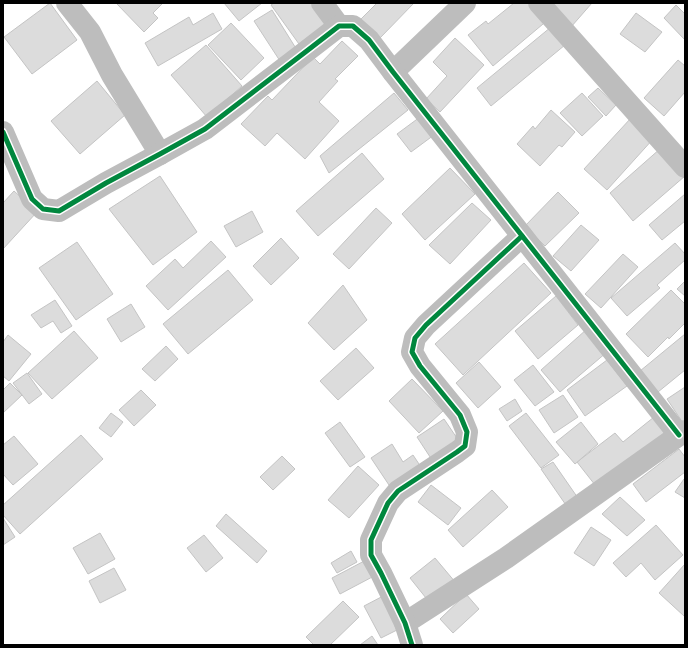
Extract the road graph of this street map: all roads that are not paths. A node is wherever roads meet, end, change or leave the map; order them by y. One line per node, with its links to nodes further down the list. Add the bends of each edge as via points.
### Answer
1 (67, 3): 8 (street, via 90,32)
2 (322, 3): 5 (street)
3 (465, 3): 6 (street)
4 (538, 3): 9 (street)
5 (340, 26): 6 (street, via 353,26 369,40); 8 (street, via 205,129)
6 (393, 72): 10 (street)
7 (3, 132): 8 (street, via 32,199 43,209 59,211)
8 (160, 154)
9 (685, 167)
10 (522, 236): 11 (street); 12 (street, via 415,338 412,352 420,366 460,415 467,432 465,446 398,491 388,503 371,540 371,554)
11 (682, 433): 12 (street, via 506,558)
12 (405, 623): 13 (street)
13 (412, 645)

